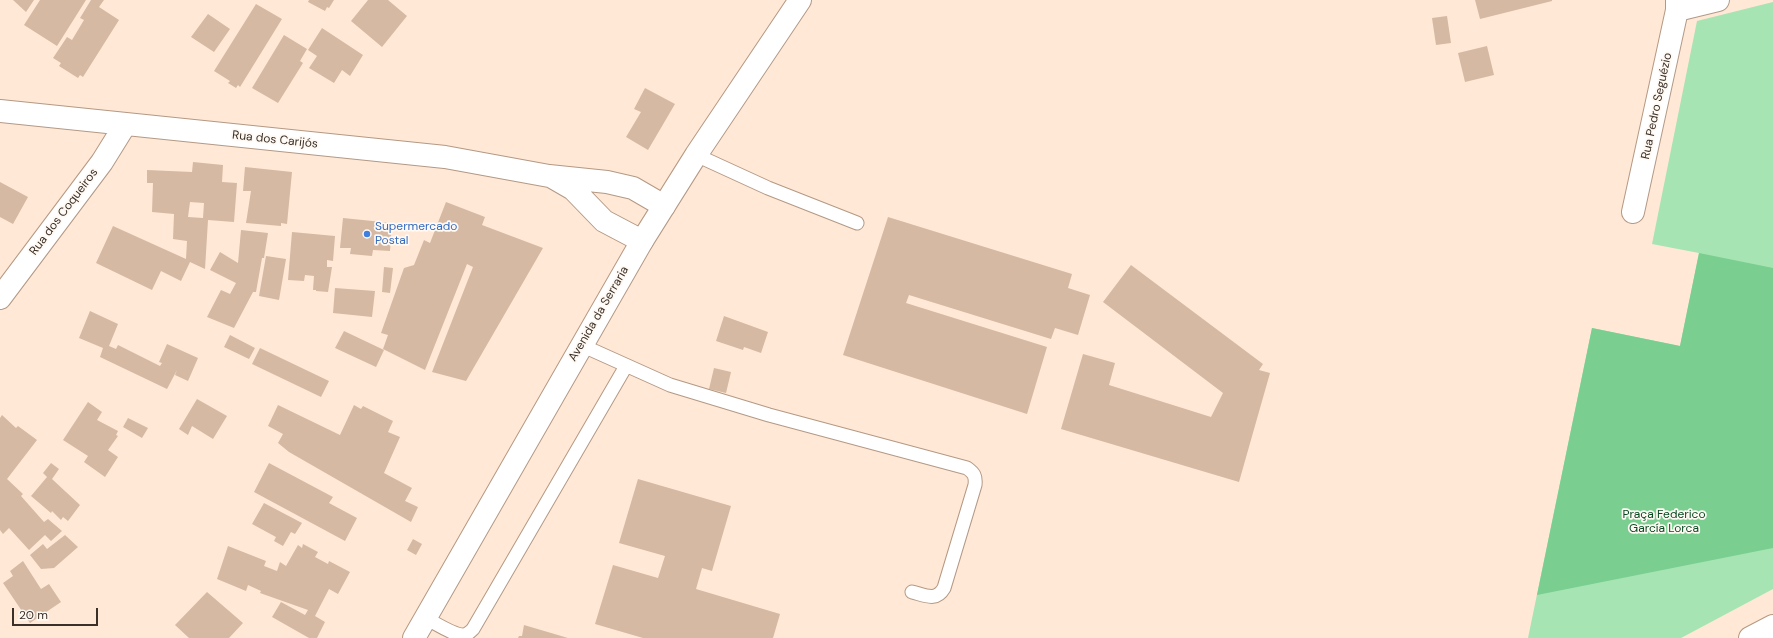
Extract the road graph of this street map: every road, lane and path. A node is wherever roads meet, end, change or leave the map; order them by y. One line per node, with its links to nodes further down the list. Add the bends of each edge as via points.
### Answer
1 (800, 0): 6 (street, Avenida da Serraria)
2 (1718, 0): 3 (street)
3 (1677, 5): 9 (street, Rua Pedro Seguézio)
4 (0, 111): 5 (street, Rua dos Carijós)
5 (125, 125): 7 (street, Rua dos Carijós, via 445,157); 12 (street, Rua dos Coqueiros, via 102,162)
6 (696, 155): 8 (street, Avenida da Serraria); 10 (lane, via 768,188)
7 (549, 176): 8 (street, Rua dos Carijós, via 614,183 633,188); 11 (street, Rua dos Carijós, via 573,189 604,221)
8 (664, 206): 11 (street, Avenida da Serraria)
9 (1633, 212)
10 (858, 223)
11 (642, 241): 13 (street, Avenida da Serraria)
12 (0, 298)
13 (581, 345): 14 (lane); 16 (street, Avenida da Serraria)
14 (626, 366): 15 (lane, via 670,386 966,468 972,472 976,478 975,485 944,588 941,594 935,596); 16 (lane, via 473,629 463,635 456,634)
15 (912, 592)
16 (425, 618): 18 (street, Avenida da Serraria)
17 (1773, 626): 19 (street)
18 (414, 638)
19 (1750, 638)

